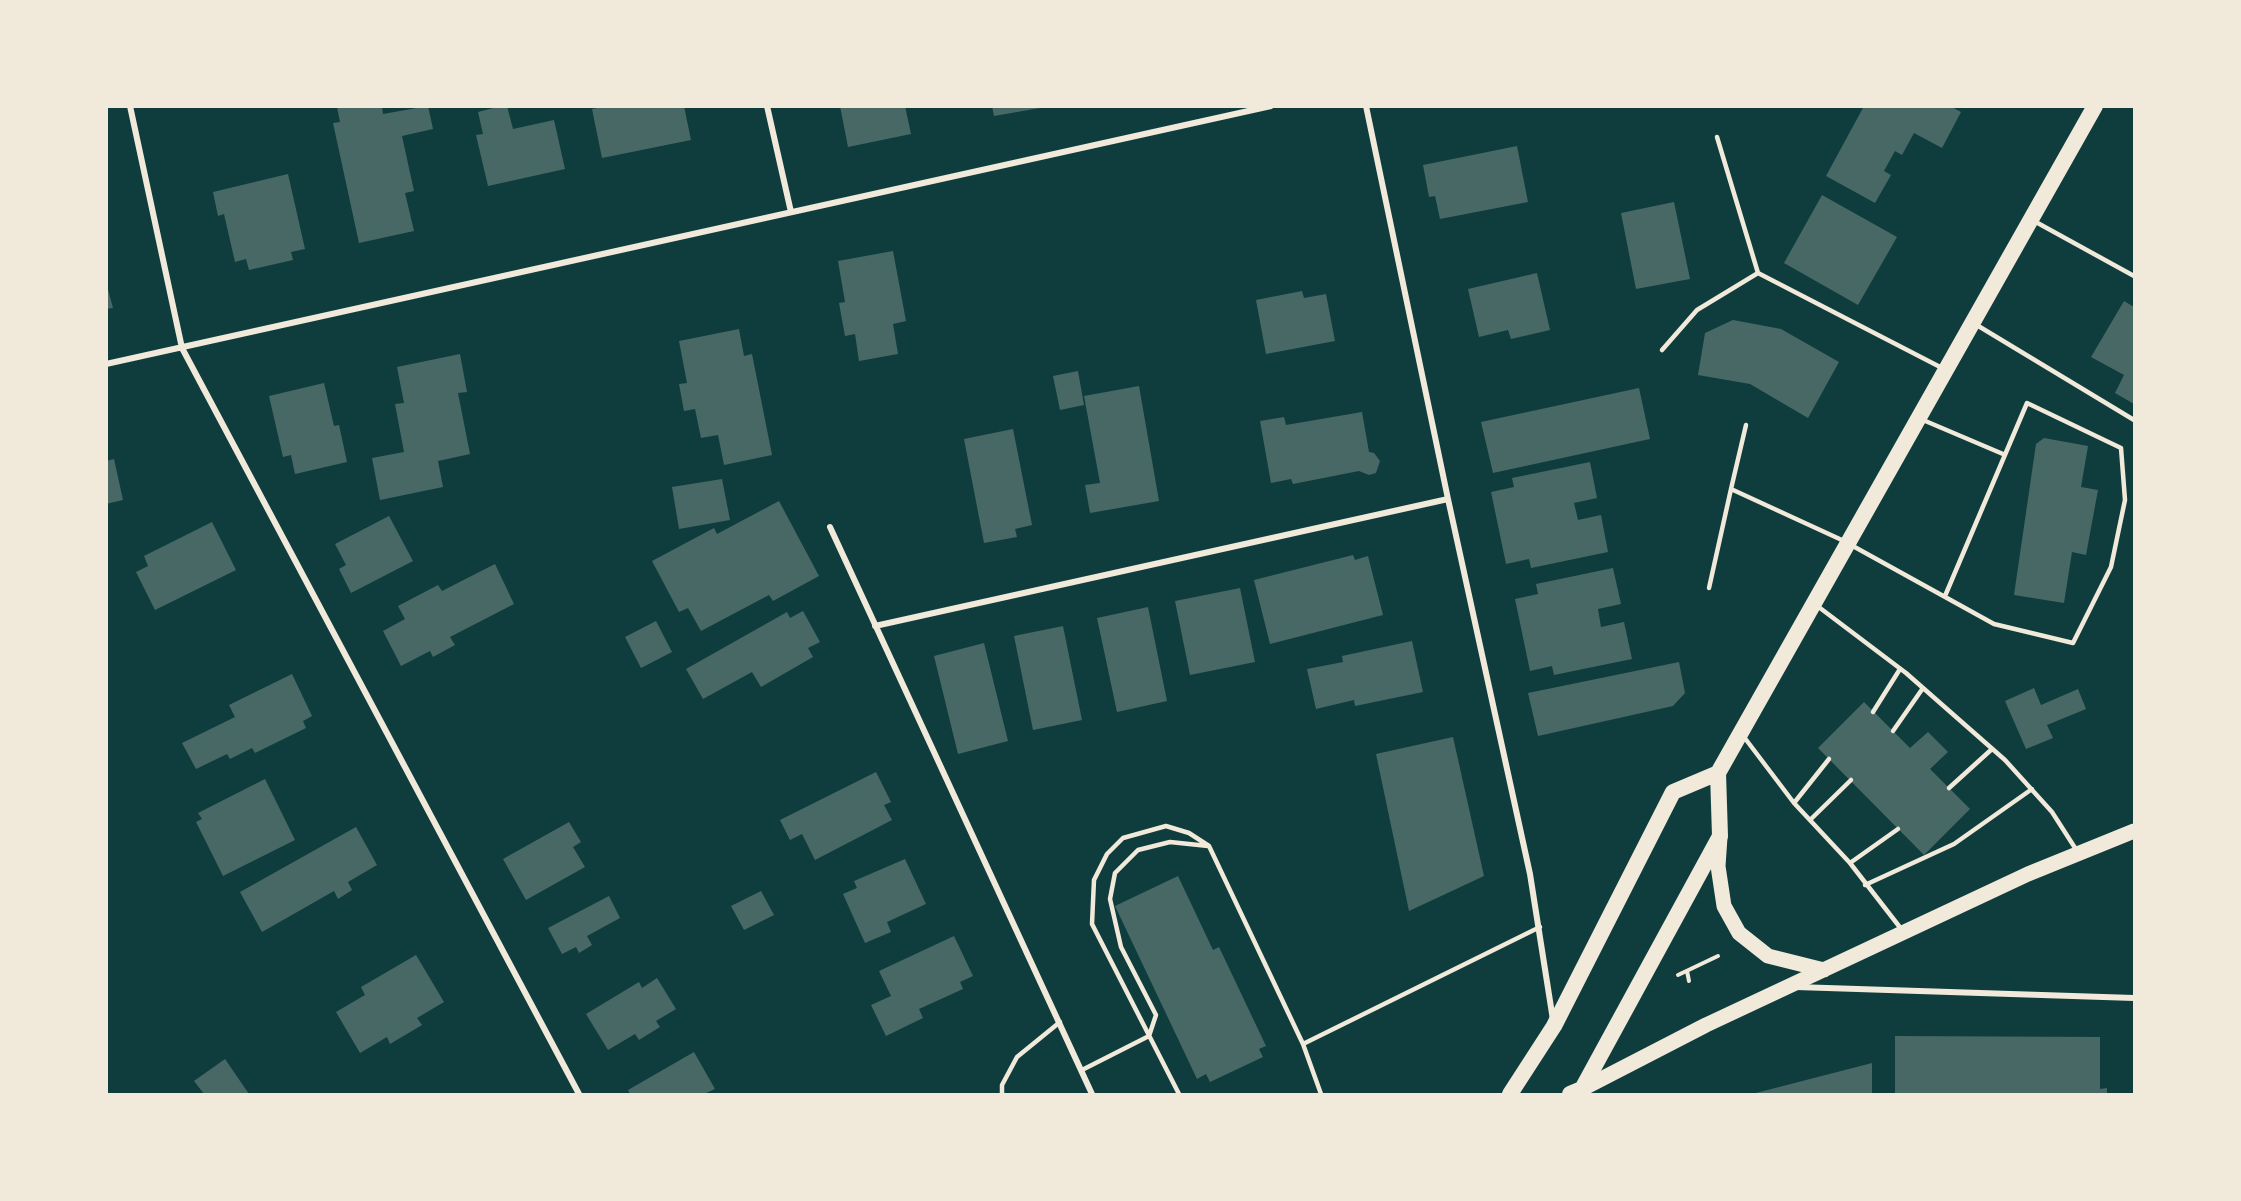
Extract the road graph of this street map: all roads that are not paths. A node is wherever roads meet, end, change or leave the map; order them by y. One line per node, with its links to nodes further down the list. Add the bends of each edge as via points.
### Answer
1 (130, 106): 12 (street)
2 (766, 106): 7 (street)
3 (1271, 106): 7 (street)
4 (1366, 106): 21 (street)
5 (2095, 106): 8 (highway)
6 (1717, 137): 9 (lane)
7 (791, 212): 12 (street)
8 (2031, 219): 10 (lane); 11 (highway)
9 (1758, 273): 13 (lane, via 1697,310); 15 (lane)
10 (2134, 276)
11 (1973, 323): 15 (highway); 17 (lane)
12 (182, 348): 14 (street); 59 (street)
13 (1662, 350)
14 (106, 364)
15 (1946, 370): 16 (highway)
16 (1919, 418): 19 (lane); 23 (highway)
17 (2134, 420)
18 (1746, 425): 20 (lane)
19 (2003, 454): 25 (lane); 25 (lane, via 2027,403 2121,448 2125,500 2111,567 2073,643 1994,624)
20 (1731, 489): 23 (lane); 24 (lane)
21 (1448, 499): 27 (street); 48 (street)
22 (830, 526): 27 (street)
23 (1848, 543): 25 (lane); 26 (highway)
24 (1709, 588)
25 (1945, 596)
26 (1814, 604): 28 (lane); 32 (highway)
27 (875, 626): 53 (street)
28 (1900, 669): 29 (lane); 30 (lane)
29 (1923, 688): 31 (lane); 33 (lane)
30 (1873, 712)
31 (1893, 731)
32 (1741, 732): 35 (highway); 39 (lane)
33 (1992, 749): 37 (lane); 38 (lane)
34 (1829, 759): 39 (lane)
35 (1718, 773): 43 (highway); 54 (highway, via 1672,792)
36 (1851, 780): 40 (lane)
37 (1949, 788)
38 (2032, 789): 45 (lane); 47 (lane, via 1954,844)
39 (1794, 803): 40 (lane)
40 (1810, 820): 46 (lane)
41 (1898, 829): 46 (lane)
42 (2134, 831): 45 (main road)
43 (1720, 836): 50 (main road, via 1718,866 1724,906 1739,933 1768,956); 58 (highway)
44 (1209, 846): 55 (lane, via 1170,842 1138,850 1115,873 1110,898 1121,947 1156,1015); 55 (lane, via 1189,833 1167,826 1146,830 1123,838 1107,854 1094,880 1092,924); 56 (lane)
45 (2079, 853): 49 (main road)
46 (1850, 863): 47 (lane)
47 (1865, 885): 49 (lane)
48 (1540, 927): 54 (street); 56 (lane)
49 (1904, 932): 50 (main road)
50 (1824, 970): 51 (main road)
51 (1787, 987): 52 (street); 58 (main road)
52 (2134, 998)
53 (1060, 1022): 57 (street); 60 (lane, via 1017,1057 1002,1085)
54 (1554, 1026): 64 (highway)
55 (1149, 1036): 57 (lane); 62 (lane)
56 (1303, 1044): 63 (lane)
57 (1082, 1070): 61 (street)
58 (1576, 1092)
59 (579, 1095)
60 (1002, 1095)
61 (1092, 1095)
62 (1179, 1095)
63 (1321, 1095)
64 (1510, 1095)

